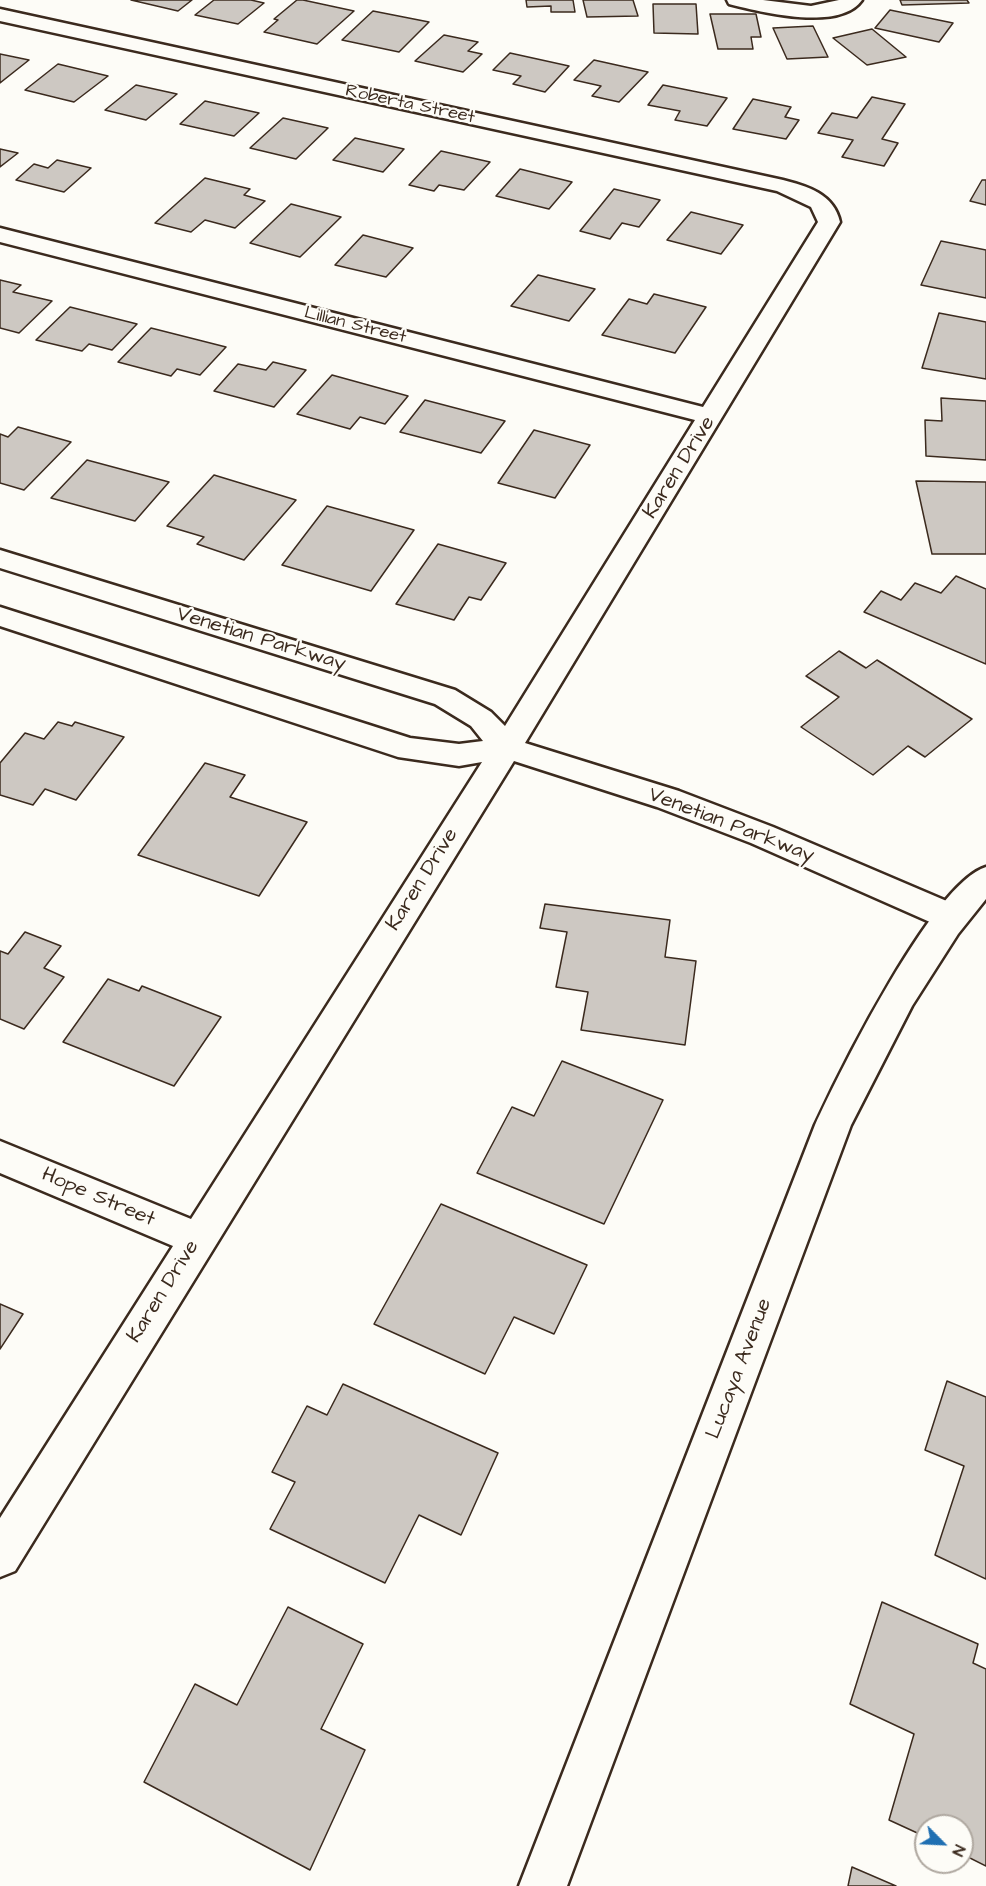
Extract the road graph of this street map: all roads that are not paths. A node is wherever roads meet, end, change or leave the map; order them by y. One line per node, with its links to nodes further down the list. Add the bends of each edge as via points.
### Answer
1 (736, 0): 2 (street, via 806,12 834,9)
2 (853, 0)
3 (0, 15): 4 (street, Roberta Street, via 783,186)
4 (819, 201): 6 (street, Karen Drive, via 829,214 826,229)
5 (0, 235): 6 (street, Lillian Street)
6 (711, 417): 9 (street, Karen Drive)
7 (0, 559): 9 (street, Venetian Parkway, via 445,697 481,719)
8 (0, 616): 9 (street, Venetian Parkway, via 409,749 459,755)
9 (507, 748): 11 (street, Venetian Parkway, via 762,835); 13 (street, Karen Drive)
10 (986, 879): 11 (street, Lucaya Avenue)
11 (951, 917): 15 (street, Lucaya Avenue, via 873,1041 833,1125)
12 (0, 1157): 13 (street, Hope Street)
13 (197, 1239): 14 (street, Karen Drive)
14 (0, 1556)
15 (543, 1886)

